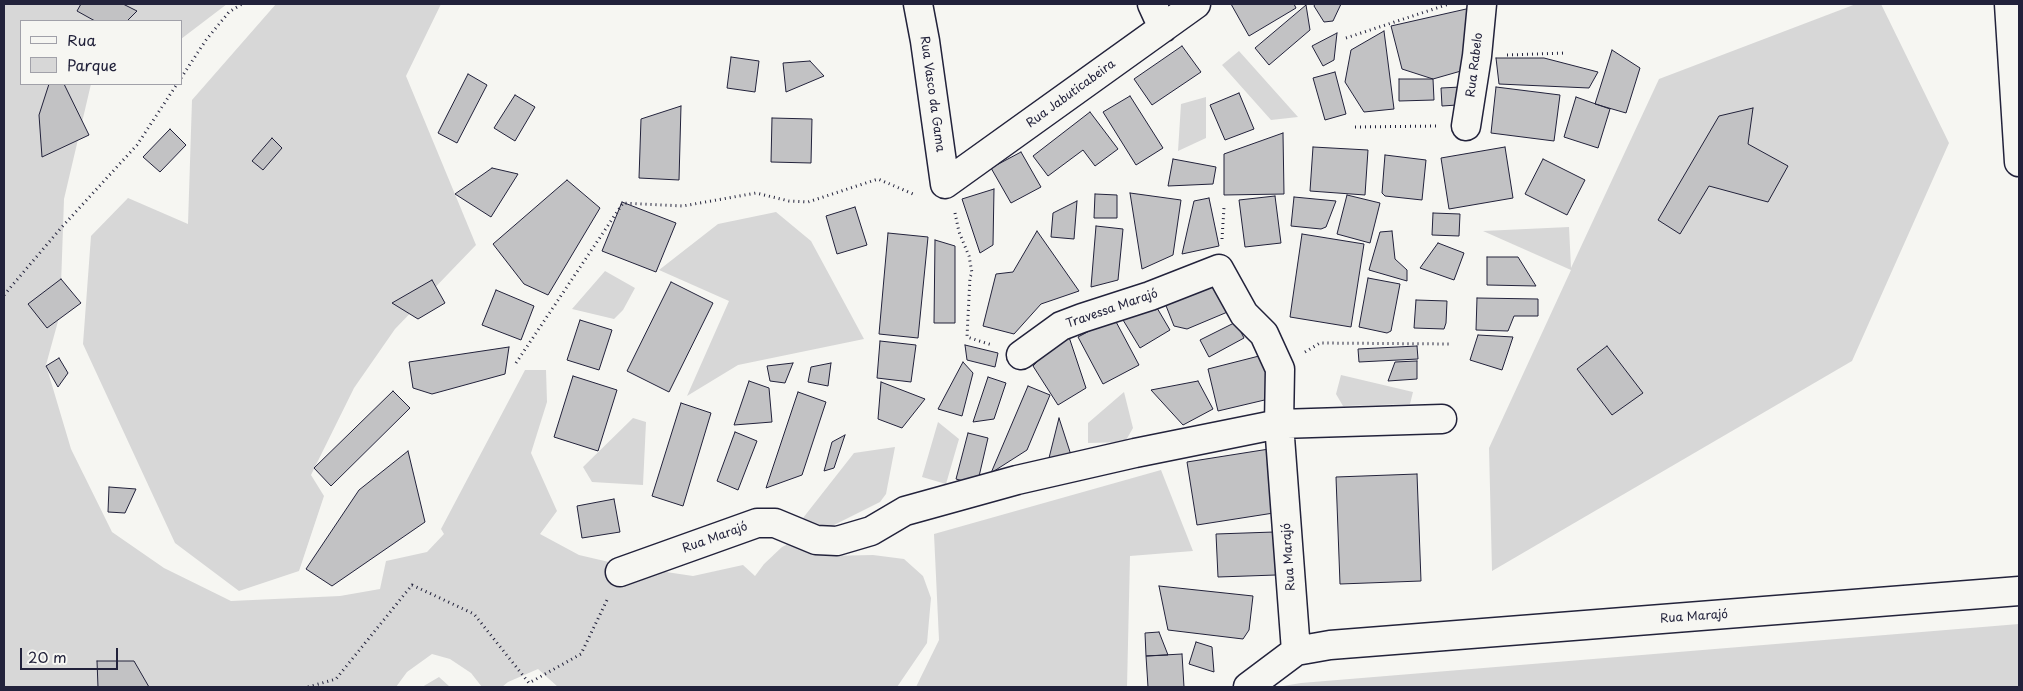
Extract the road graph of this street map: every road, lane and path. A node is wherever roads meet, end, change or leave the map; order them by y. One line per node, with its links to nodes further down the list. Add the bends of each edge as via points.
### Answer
1 (242, 4): 12 (path, via 229,12)
2 (918, 4): 18 (street, Rua Vasco da Gama)
3 (1152, 4): 8 (street)
4 (1196, 4): 8 (street, Rua Jabuticabeira)
5 (1449, 4): 9 (path)
6 (1482, 4): 11 (street, Rua Rabelo)
7 (2009, 4): 14 (street)
8 (1163, 28): 18 (street, Rua Jabuticabeira)
9 (1346, 38)
10 (1566, 52): 11 (path)
11 (1477, 56): 15 (street, Rua Rabelo)
12 (182, 77)
13 (176, 85): 19 (path, via 137,145)
14 (2017, 91): 17 (street)
15 (1466, 126): 16 (path)
16 (1356, 127)
17 (2019, 162)
18 (945, 184): 21 (path, via 972,273 967,337); 22 (path, via 913,194 878,179 808,202 756,193 683,206 623,203)
19 (4, 295)
20 (1451, 344): 23 (path, via 1320,343)
21 (1021, 355): 23 (street, Travessa Marajó, via 1068,323 1219,269 1244,314 1264,334)
22 (516, 363)
23 (1280, 370): 25 (street, Travessa Marajó)
24 (1442, 419): 25 (street)
25 (1279, 424): 26 (street, Rua Marajó, via 1017,480 905,511 871,531 837,541 816,540 775,523 757,523); 28 (street, Rua Marajó)
26 (620, 572): 29 (path, via 581,654 530,683 474,614 412,585 336,678)
27 (2019, 591): 28 (street, Rua Marajó, via 1330,644)
28 (1296, 651): 30 (street)
29 (308, 687)
30 (1248, 687)

